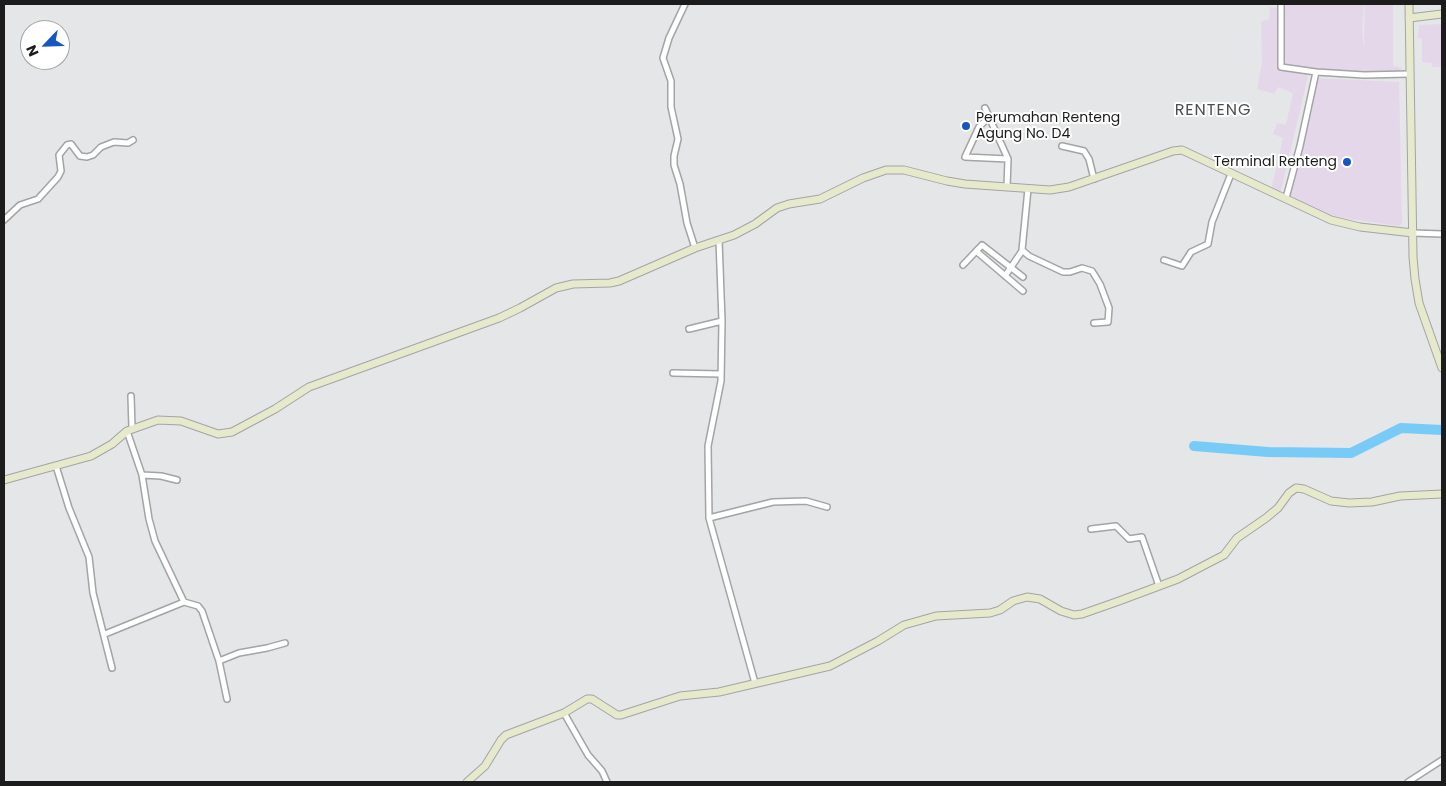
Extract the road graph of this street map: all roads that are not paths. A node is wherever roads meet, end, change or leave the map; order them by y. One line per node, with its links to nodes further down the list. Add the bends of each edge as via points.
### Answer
1 (685, 4): 22 (street, via 663,58 671,81 671,107 677,132 674,165 686,223)
2 (1281, 4): 6 (street, via 1280,66)
3 (1409, 4): 5 (street)
4 (1442, 14): 5 (street)
5 (1409, 18): 7 (street)
6 (1316, 72): 7 (street); 17 (street)
7 (1409, 74): 19 (street)
8 (985, 108): 9 (street)
9 (990, 117): 12 (street); 12 (street, via 979,127 965,158)
10 (133, 140): 18 (street, via 114,142 87,156 80,156 71,144 67,145 59,155 61,171 58,177 38,199 20,205)
11 (1062, 146): 14 (street, via 1084,150)
12 (1008, 159): 15 (street)
13 (1231, 174): 14 (street, via 1180,149); 17 (street); 25 (street, via 1212,222 1208,244 1191,252 1182,266)
14 (1094, 179): 16 (street, via 1059,189)
15 (1007, 187): 16 (street); 21 (street, via 947,181 904,170 886,170 820,199 777,208 743,231)
16 (1028, 189): 23 (street)
17 (1286, 198): 19 (street, via 1331,220)
18 (4, 220)
19 (1413, 233): 20 (street); 34 (street, via 1415,279 1420,303)
20 (1442, 234)
21 (719, 240): 22 (street); 31 (street)
22 (695, 248): 38 (street, via 619,282 556,288 498,318 309,387 232,432 218,434 170,420 158,420)
23 (1022, 251): 27 (street); 32 (street, via 1063,272 1081,268 1092,271 1109,308 1108,322)
24 (976, 252): 26 (street); 27 (street, via 982,245); 28 (street)
25 (1164, 260)
26 (963, 265)
27 (1011, 268): 28 (street); 29 (street)
28 (1006, 276): 30 (street)
29 (1023, 278)
30 (1023, 291)
31 (722, 321): 33 (street); 36 (street)
32 (1094, 323)
33 (689, 329)
34 (1442, 368)
35 (673, 373): 36 (street)
36 (721, 374): 46 (street, via 708,446)
37 (131, 396): 38 (street)
38 (129, 430): 39 (street, via 96,454); 40 (street)
39 (56, 466): 41 (street); 50 (street, via 88,554 95,601)
40 (142, 475): 42 (street); 49 (street, via 152,532)
41 (4, 480)
42 (177, 480)
43 (1442, 486): 44 (street)
44 (1442, 494): 48 (street, via 1350,503 1331,501 1304,488 1296,488 1278,508 1237,538 1224,555)
45 (827, 507): 46 (street, via 806,501 773,502)
46 (709, 518): 54 (street)
47 (1091, 529): 48 (street, via 1116,526 1129,539 1142,538)
48 (1159, 586): 54 (street, via 1082,614 1067,614 1031,597 1018,599 990,613 936,616 904,625 830,666)
49 (184, 602): 50 (street); 52 (street, via 202,611)
50 (105, 634): 53 (street)
51 (285, 643): 52 (street, via 242,652)
52 (219, 661): 55 (street)
53 (112, 668)
54 (755, 683): 56 (street, via 720,692 680,696 621,715 590,699)
55 (227, 699)
56 (564, 713): 58 (street, via 502,737 485,766); 59 (street)
57 (1442, 760): 60 (street)
58 (467, 782)
59 (607, 782)
60 (1408, 782)

